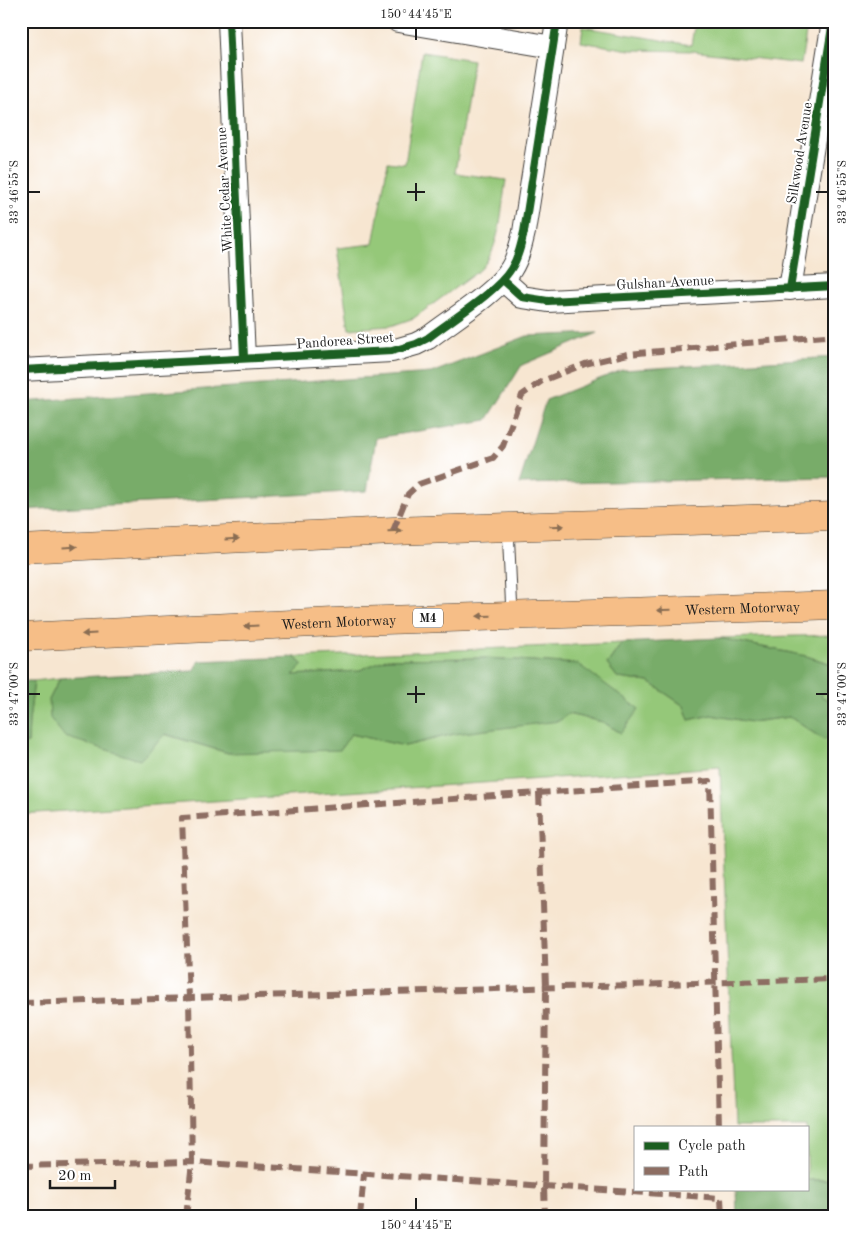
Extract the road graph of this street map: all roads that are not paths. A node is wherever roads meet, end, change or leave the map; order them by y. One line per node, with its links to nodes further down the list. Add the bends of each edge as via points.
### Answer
1 (229, 21): 9 (street, White Cedar Avenue)
2 (398, 21): 5 (street)
3 (558, 21): 5 (street, Pandorea Street)
4 (833, 21): 8 (street, Silkwood Avenue)
5 (553, 47): 6 (street, Pandorea Street, via 521,244 512,267)
6 (502, 280): 8 (street, Gulshan Avenue, via 522,296 548,301); 9 (street, Pandorea Street, via 428,338 404,349)
7 (835, 286): 8 (street, Gulshan Avenue)
8 (790, 289)
9 (244, 358): 10 (street, Pandorea Street)
10 (21, 370)
11 (835, 516): 12 (highway, one-way to 11)
12 (508, 527): 13 (highway, one-way to 12); 15 (lane)
13 (21, 549)
14 (835, 605): 15 (highway, Western Motorway / M4, one-way to 15)
15 (512, 615): 16 (highway, Western Motorway / M4, one-way to 16)
16 (21, 638)

